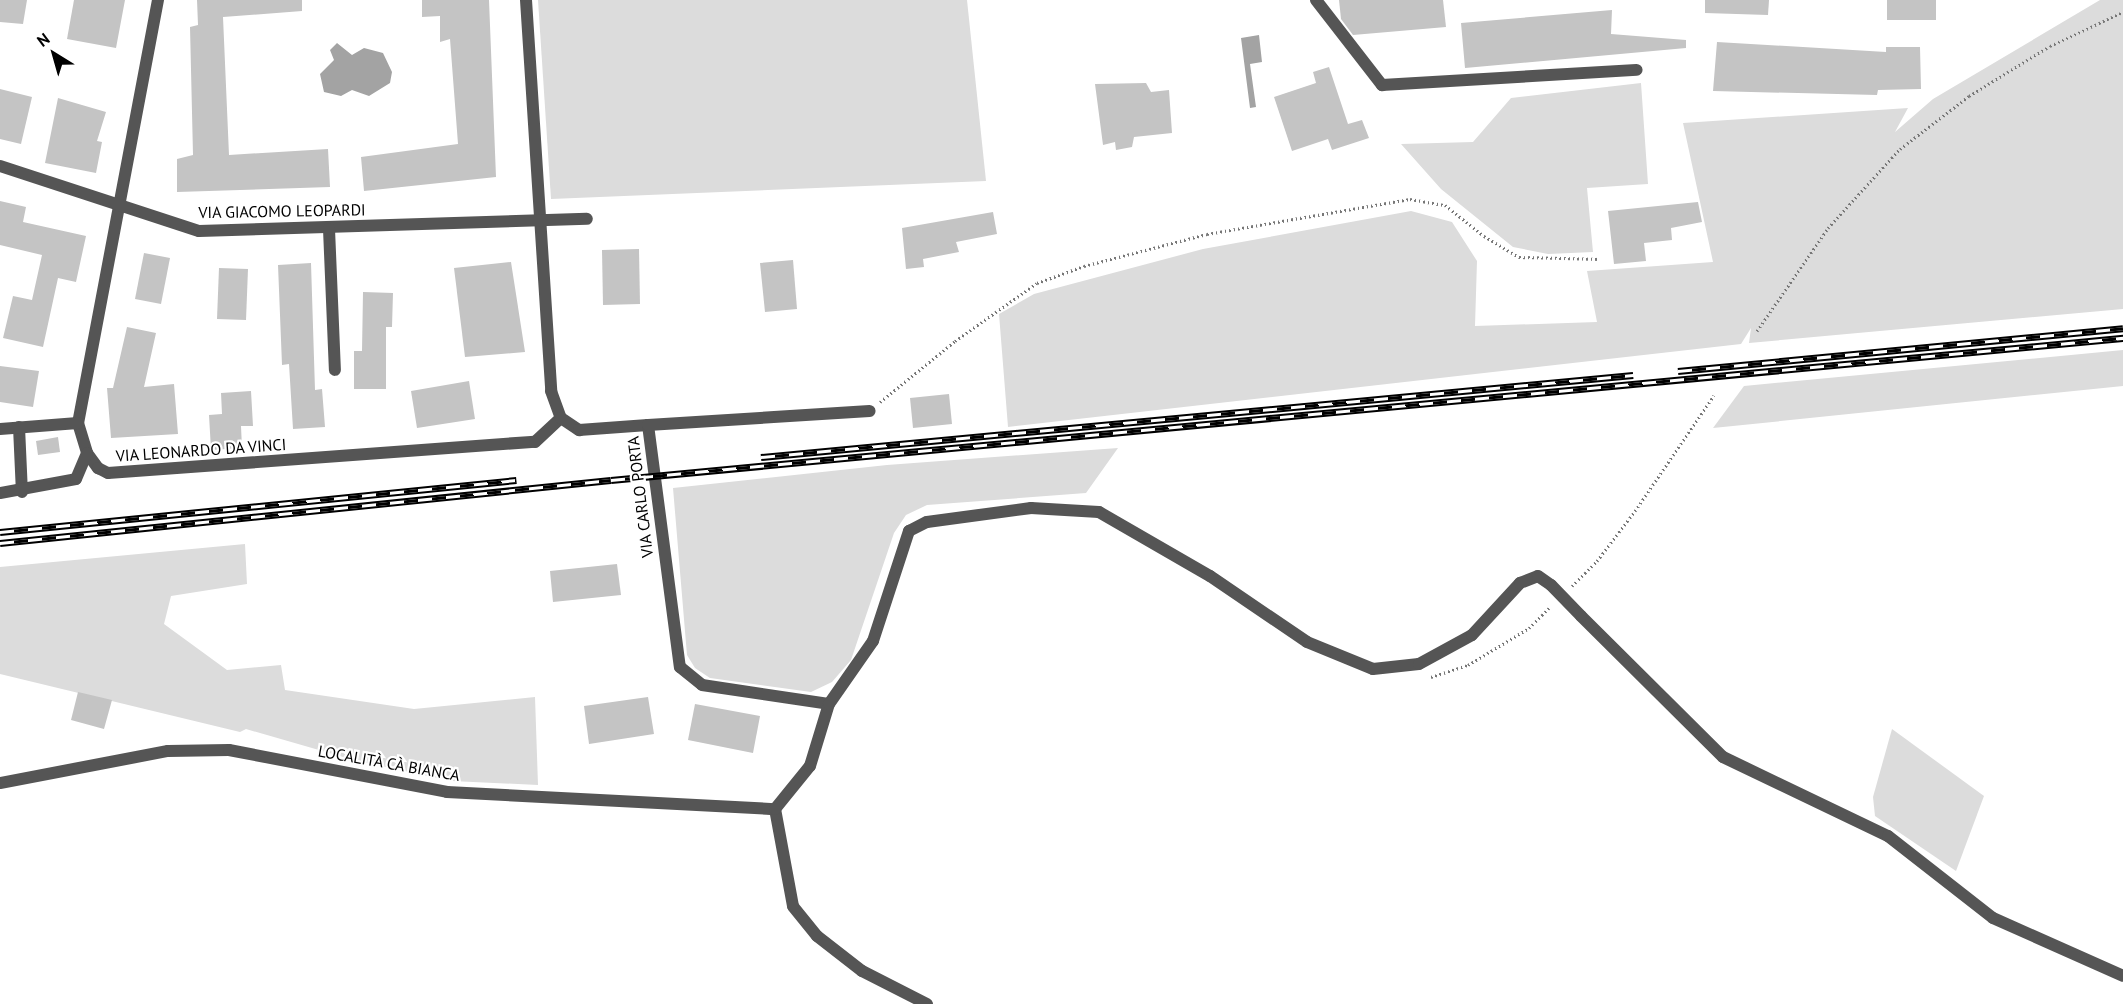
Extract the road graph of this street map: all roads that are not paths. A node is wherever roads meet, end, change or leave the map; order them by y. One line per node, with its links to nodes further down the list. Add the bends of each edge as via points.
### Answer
1 (158, 0): 6 (street)
2 (526, 0): 7 (street)
3 (1316, 0): 4 (street, via 1382,85)
4 (1637, 70)
5 (0, 166): 6 (street, VIA GIACOMO LEOPARDI)
6 (122, 206): 9 (street, VIA GIACOMO LEOPARDI, via 199,231); 13 (street)
7 (537, 218): 8 (street, VIA GIACOMO LEOPARDI); 9 (street, VIA GIACOMO LEOPARDI); 12 (street, via 551,391)
8 (587, 219)
9 (329, 229): 10 (street)
10 (335, 370)
11 (870, 411): 14 (street)
12 (561, 418): 14 (street, VIA CARLO PORTA, via 579,430); 17 (street, VIA LEONARDO DA VINCI, via 535,442 108,473 98,468)
13 (78, 423): 15 (street); 17 (street)
14 (648, 425): 20 (street, VIA CARLO PORTA, via 680,667 702,685)
15 (19, 427): 16 (street); 18 (street)
16 (0, 429)
17 (87, 453): 18 (street, via 76,479)
18 (22, 492): 19 (street)
19 (0, 493)
20 (829, 704): 22 (street, via 810,766); 23 (street, bridge, via 873,641 909,531 927,522 1031,508 1099,512 1210,576 1307,642 1373,669 1419,664 1472,636 1520,583 1538,576 1723,757 1888,837 1993,918)
21 (0, 783): 22 (street, LOCALITÀ CÀ BIANCA, via 168,751 229,750 447,792)
22 (775, 809): 24 (street, via 793,906 817,936 862,971)
23 (2123, 976)
24 (927, 1004)

